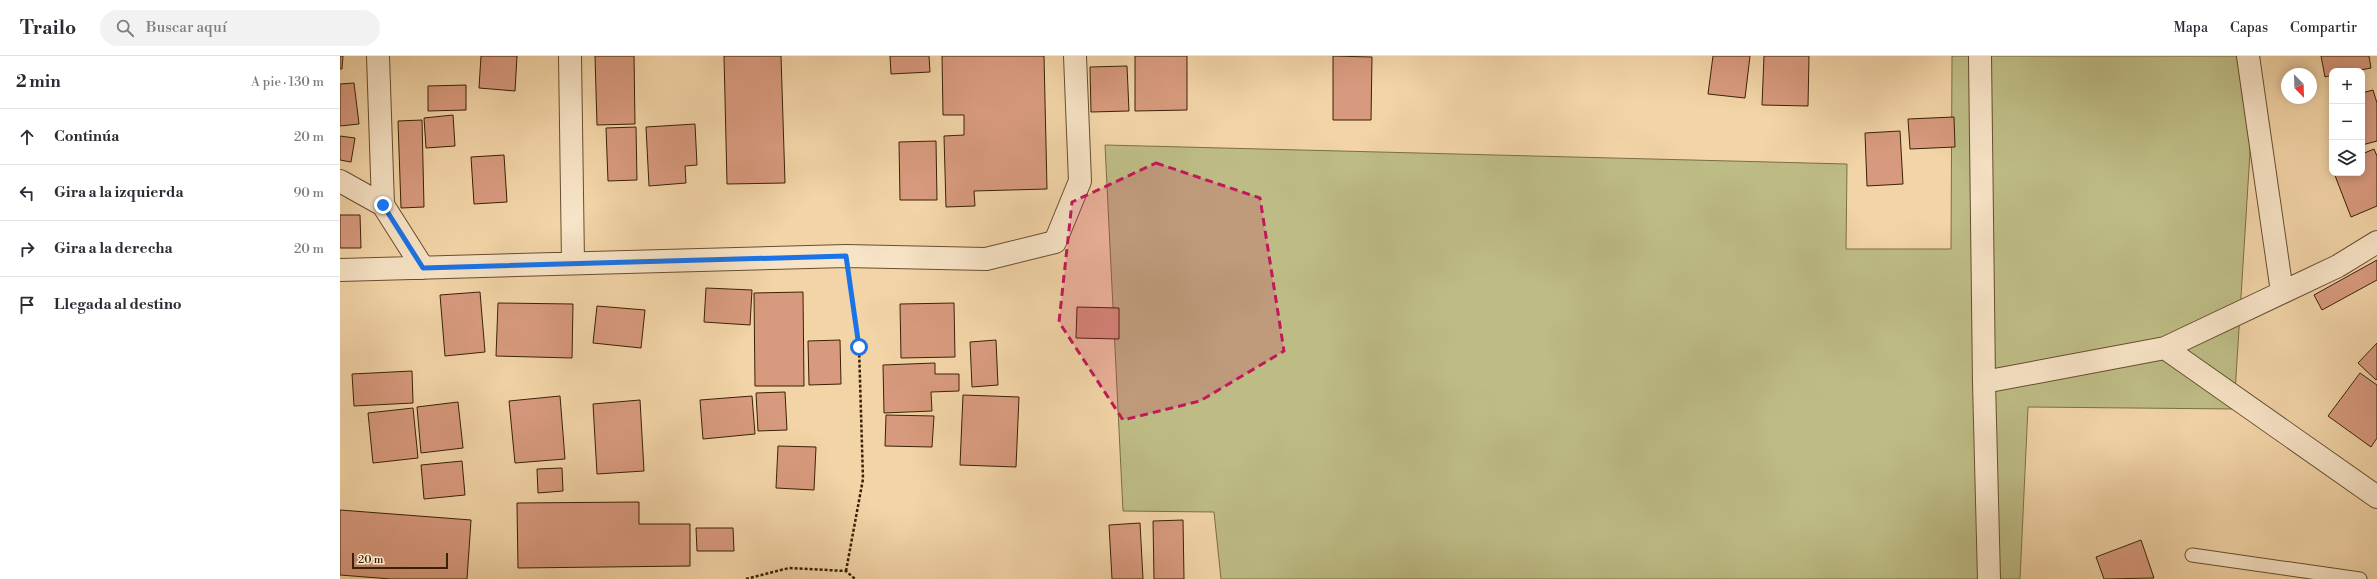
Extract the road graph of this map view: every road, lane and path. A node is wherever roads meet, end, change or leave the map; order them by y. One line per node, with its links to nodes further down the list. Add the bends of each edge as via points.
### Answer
1 (378, 56): 7 (street)
2 (570, 56): 10 (street)
3 (1075, 56): 9 (street, via 1080,181 1055,242 986,259)
4 (1980, 56): 15 (street)
5 (2248, 56): 13 (street)
6 (340, 181): 7 (street)
7 (383, 205): 11 (street)
8 (2377, 242): 13 (street, via 2338,266)
9 (846, 256): 10 (street); 18 (path, via 859,347 863,479)
10 (573, 262): 11 (street)
11 (423, 268): 12 (street)
12 (340, 270)
13 (2282, 292): 14 (street)
14 (2165, 348): 15 (street); 16 (street)
15 (1984, 382): 21 (street)
16 (2377, 497)
17 (2192, 555): 22 (lane)
18 (846, 571): 19 (path, via 788,568); 20 (path)
19 (746, 579)
20 (855, 579)
21 (1989, 579)
22 (2360, 579)

